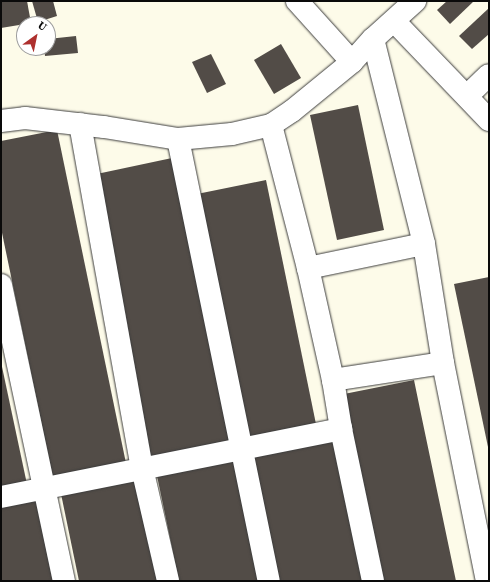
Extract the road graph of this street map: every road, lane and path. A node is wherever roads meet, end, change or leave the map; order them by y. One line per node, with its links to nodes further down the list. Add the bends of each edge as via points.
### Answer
1 (297, 1): 5 (street)
2 (415, 1): 3 (street)
3 (394, 21): 4 (street); 7 (street)
4 (373, 39): 5 (street); 13 (street)
5 (352, 62): 11 (street, via 292,111)
6 (489, 75): 7 (street)
7 (467, 96): 8 (street)
8 (489, 120)
9 (1, 121): 10 (street, via 25,118)
10 (80, 124): 12 (street); 20 (street)
11 (271, 124): 12 (street, via 232,134); 14 (street)
12 (178, 139): 19 (street)
13 (424, 244): 14 (street); 16 (street)
14 (308, 268): 17 (street)
15 (1, 285): 21 (street)
16 (443, 363): 17 (street); 27 (street)
17 (333, 380): 18 (street)
18 (341, 429): 19 (street); 26 (street)
19 (242, 448): 20 (street); 25 (street)
20 (142, 468): 21 (street); 24 (street)
21 (44, 489): 22 (street); 23 (street)
22 (1, 497)
23 (64, 581)
24 (168, 581)
25 (269, 581)
26 (373, 581)
27 (487, 581)

